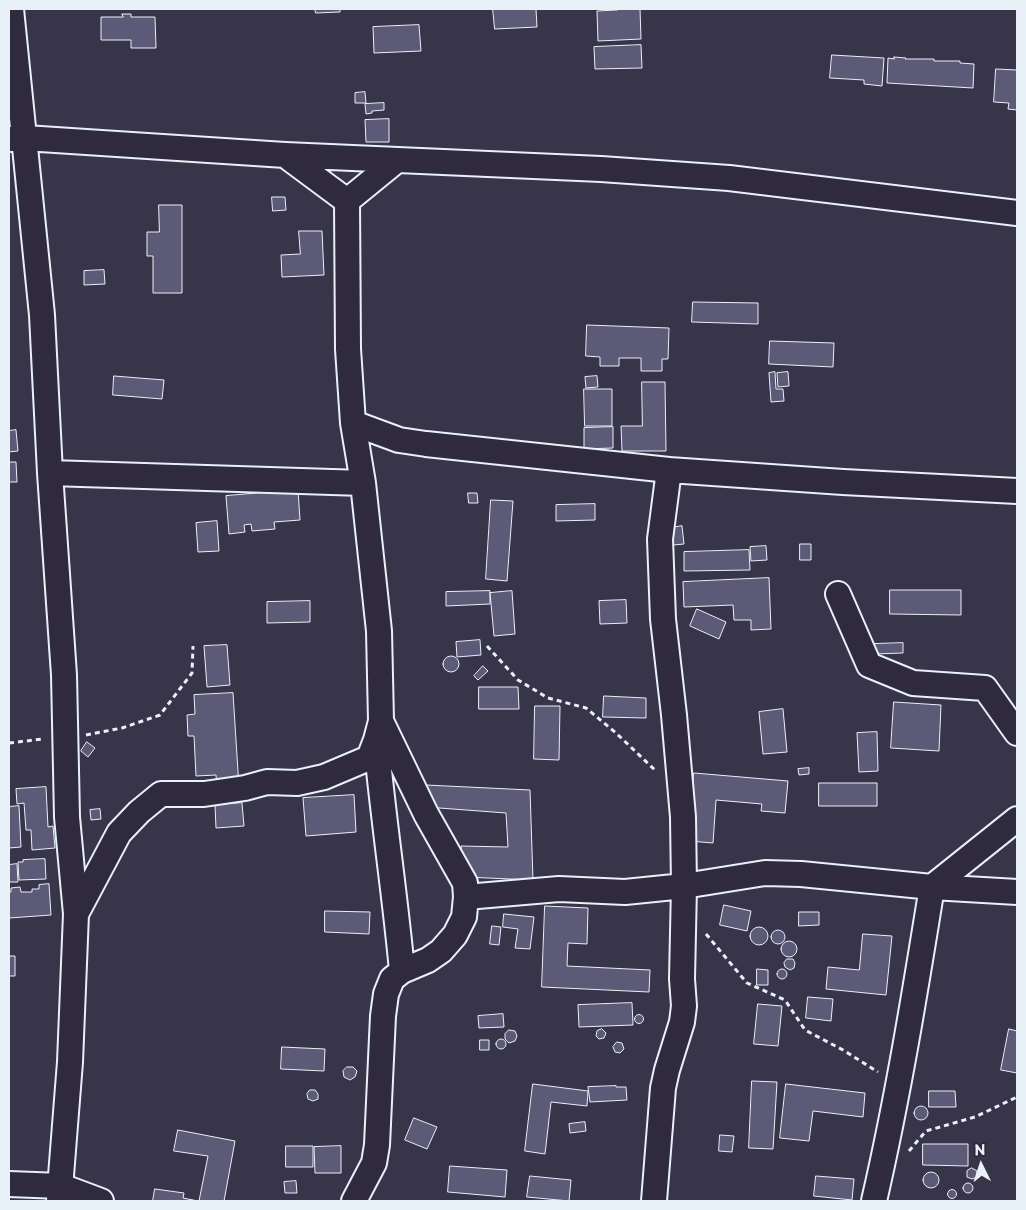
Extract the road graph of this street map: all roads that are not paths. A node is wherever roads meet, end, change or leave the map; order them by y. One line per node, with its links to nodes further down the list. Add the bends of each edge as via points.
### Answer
1 (11, 9): 2 (street)
2 (13, 60): 3 (street)
3 (17, 138): 4 (street); 10 (street, via 42,315)
4 (284, 155): 5 (street); 6 (street)
5 (396, 161): 6 (street); 7 (street, via 729,178)
6 (346, 201): 8 (street, via 348,349)
7 (1017, 213)
8 (353, 423): 9 (street, via 399,440); 11 (street)
9 (669, 470): 12 (street); 17 (street, via 660,539 663,619 683,817)
10 (50, 473): 11 (street); 21 (street, via 64,675 67,817)
11 (363, 483): 14 (street, via 380,632)
12 (1017, 491)
13 (838, 594): 15 (street, via 869,665 913,683 985,688)
14 (379, 731): 20 (street, via 465,882); 21 (street, via 369,758 324,777 297,783 267,782 204,794 161,794 119,833); 22 (street, via 386,844)
15 (1017, 734)
16 (1017, 819): 18 (street)
17 (684, 886): 18 (street, via 765,873); 20 (street, via 625,892 559,888); 27 (street, via 684,1006 663,1088)
18 (932, 886): 19 (street); 28 (street)
19 (1017, 892)
20 (466, 897): 22 (street, via 464,917 441,951)
21 (76, 914): 24 (street, via 74,1004)
22 (402, 971): 26 (street, via 392,979 382,1016 374,1163)
23 (9, 1184): 24 (street)
24 (60, 1194): 25 (street)
25 (101, 1201)
26 (354, 1201)
27 (654, 1201)
28 (874, 1201)

